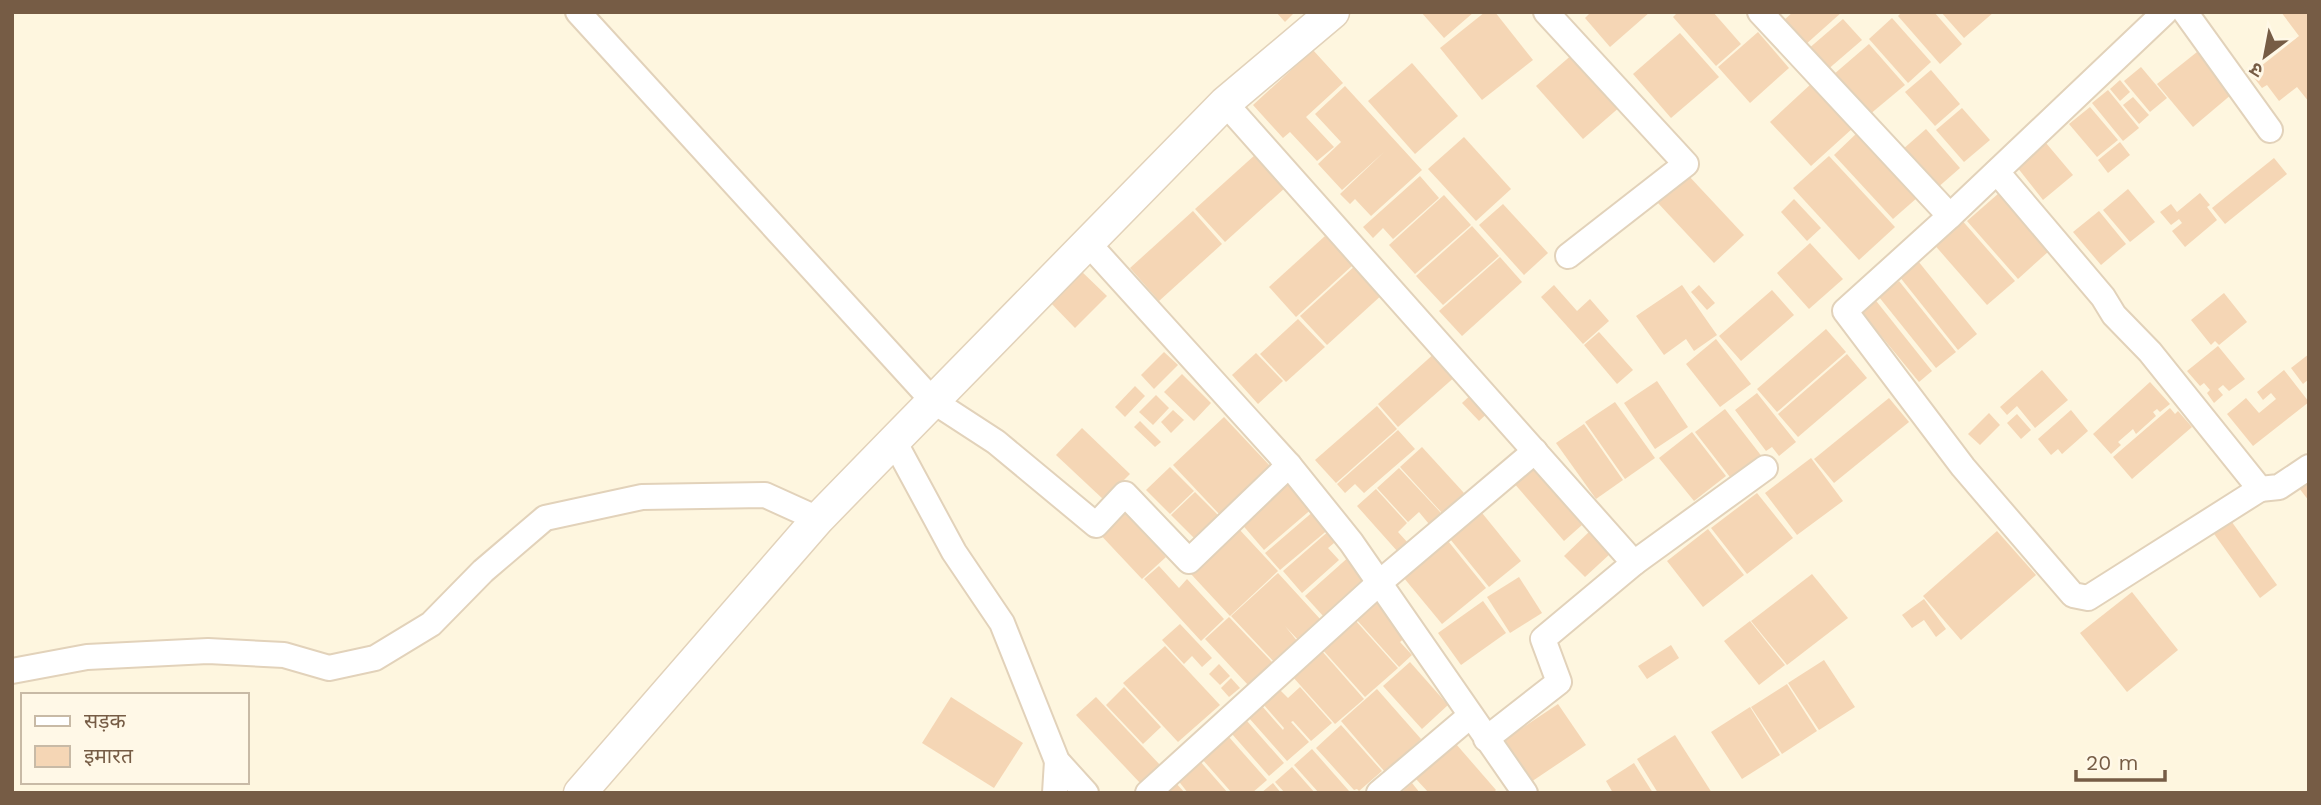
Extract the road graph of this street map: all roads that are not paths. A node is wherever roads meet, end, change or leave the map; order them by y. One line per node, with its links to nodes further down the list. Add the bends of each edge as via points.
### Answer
1 (578, 12): 13 (street)
2 (1333, 12): 7 (street)
3 (1546, 12): 12 (street, via 1686,164)
4 (1760, 12): 10 (street)
5 (2165, 12): 9 (street)
6 (2185, 12): 8 (street)
7 (1226, 103): 11 (street); 15 (street)
8 (2270, 130)
9 (1997, 172): 10 (street); 19 (street)
10 (1950, 216): 19 (street, via 1844,310 1963,467 2073,595 2088,598)
11 (1087, 242): 13 (street); 16 (street)
12 (1568, 256)
13 (933, 401): 14 (street); 16 (street, via 996,442 1096,524 1125,494 1189,561)
14 (894, 442): 20 (street); 26 (street, via 954,552 1002,624)
15 (1535, 451): 21 (street); 22 (street)
16 (1289, 465): 22 (street)
17 (2309, 467): 19 (street, via 2279,487)
18 (1765, 468): 21 (street)
19 (2260, 489)
20 (818, 519): 23 (street, via 765,495 642,497 545,518 483,570 431,624 375,658 329,668 284,656 208,651 87,657); 27 (street)
21 (1634, 563): 25 (street, via 1543,639 1559,682)
22 (1379, 583): 24 (street); 30 (street)
23 (12, 671)
24 (1470, 716): 25 (street); 31 (street)
25 (1486, 739): 32 (street)
26 (1057, 761): 28 (street); 29 (street)
27 (580, 793)
28 (1055, 793)
29 (1086, 793)
30 (1148, 793)
31 (1379, 793)
32 (1525, 793)

